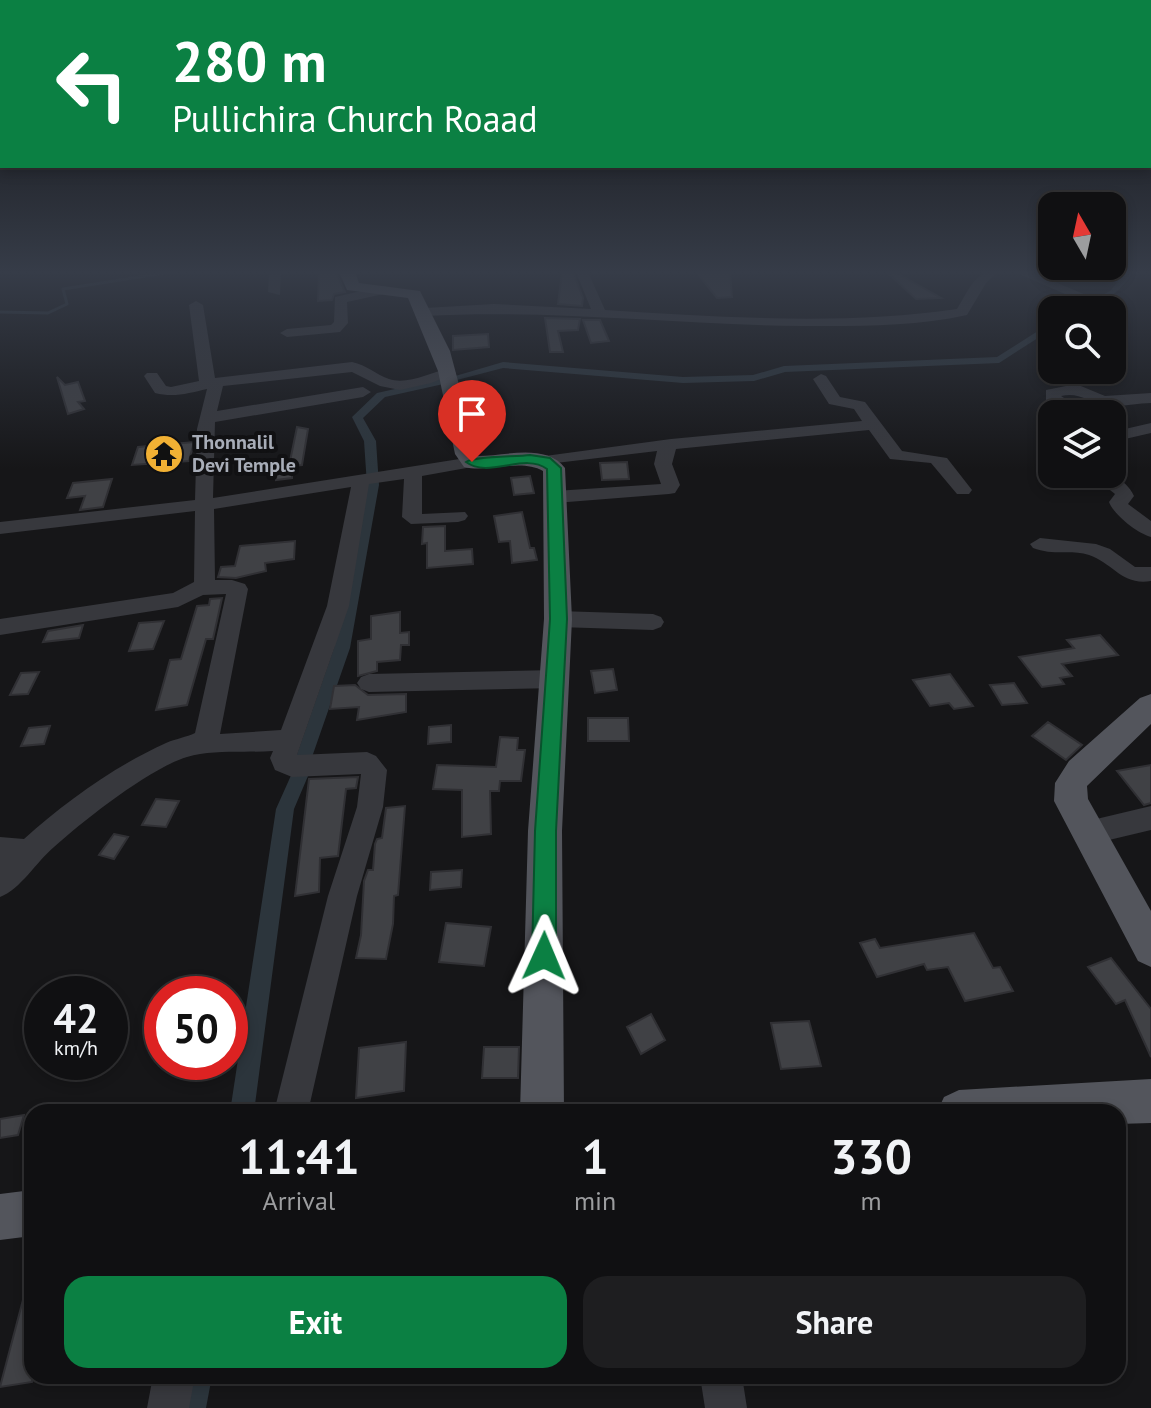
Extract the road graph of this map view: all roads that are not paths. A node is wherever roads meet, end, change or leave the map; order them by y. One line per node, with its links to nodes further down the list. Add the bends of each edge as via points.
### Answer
1 (200, 338): 6 (street, via 205,378)
2 (435, 338): 3 (main road)
3 (448, 373): 6 (street, via 390,385 352,367); 20 (main road)
4 (152, 376): 6 (street, via 161,390 171,392)
5 (821, 379): 15 (street, via 835,401 859,405)
6 (212, 383): 13 (street)
7 (363, 392): 13 (street)
8 (1151, 398): 9 (street)
9 (1128, 399): 12 (street); 14 (street)
10 (1054, 400): 11 (street, via 1052,393 1083,387)
11 (1105, 400)
12 (1118, 400)
13 (207, 418): 26 (street)
14 (1151, 418)
15 (873, 425): 18 (street); 24 (street, via 896,455 943,461)
16 (1151, 428): 17 (street)
17 (1126, 432)
18 (671, 444): 19 (street); 25 (street, via 663,460 669,489)
19 (545, 461): 20 (main road); 25 (main road, via 554,468)
20 (472, 462): 21 (street)
21 (413, 471): 22 (street); 27 (street, via 412,517)
22 (361, 480): 26 (street); 39 (street, via 338,606)
23 (1119, 488): 29 (street, via 1125,496 1119,506)
24 (963, 490)
25 (555, 497): 33 (main road)
26 (202, 505): 28 (street); 32 (street, via 207,542)
27 (458, 516)
28 (0, 528)
29 (1151, 531)
30 (1040, 544): 31 (street, via 1057,550 1087,548 1127,574)
31 (1151, 574)
32 (202, 586): 35 (street, via 178,600); 40 (street, via 238,589 207,736)
33 (558, 619): 34 (street); 36 (main road)
34 (653, 622)
35 (0, 627)
36 (556, 679): 37 (street); 49 (main road, via 545,831)
37 (369, 683)
38 (1151, 706): 42 (main road, via 1071,783 1071,801)
39 (290, 740): 40 (street); 48 (street, via 284,763 292,766 367,763 374,770 369,821 352,864)
40 (200, 746): 44 (street, via 157,759)
41 (1151, 818): 42 (street)
42 (1088, 833): 46 (main road)
43 (0, 850): 44 (street)
44 (30, 852): 45 (street)
45 (0, 884)
46 (1151, 948)
47 (1151, 1101): 50 (main road)
48 (293, 1104)
49 (542, 1104)
50 (1099, 1104)
51 (24, 1214): 52 (main road)
52 (0, 1217)
53 (172, 1384): 55 (street)
54 (722, 1384): 56 (street)
55 (168, 1408)
56 (726, 1408)

